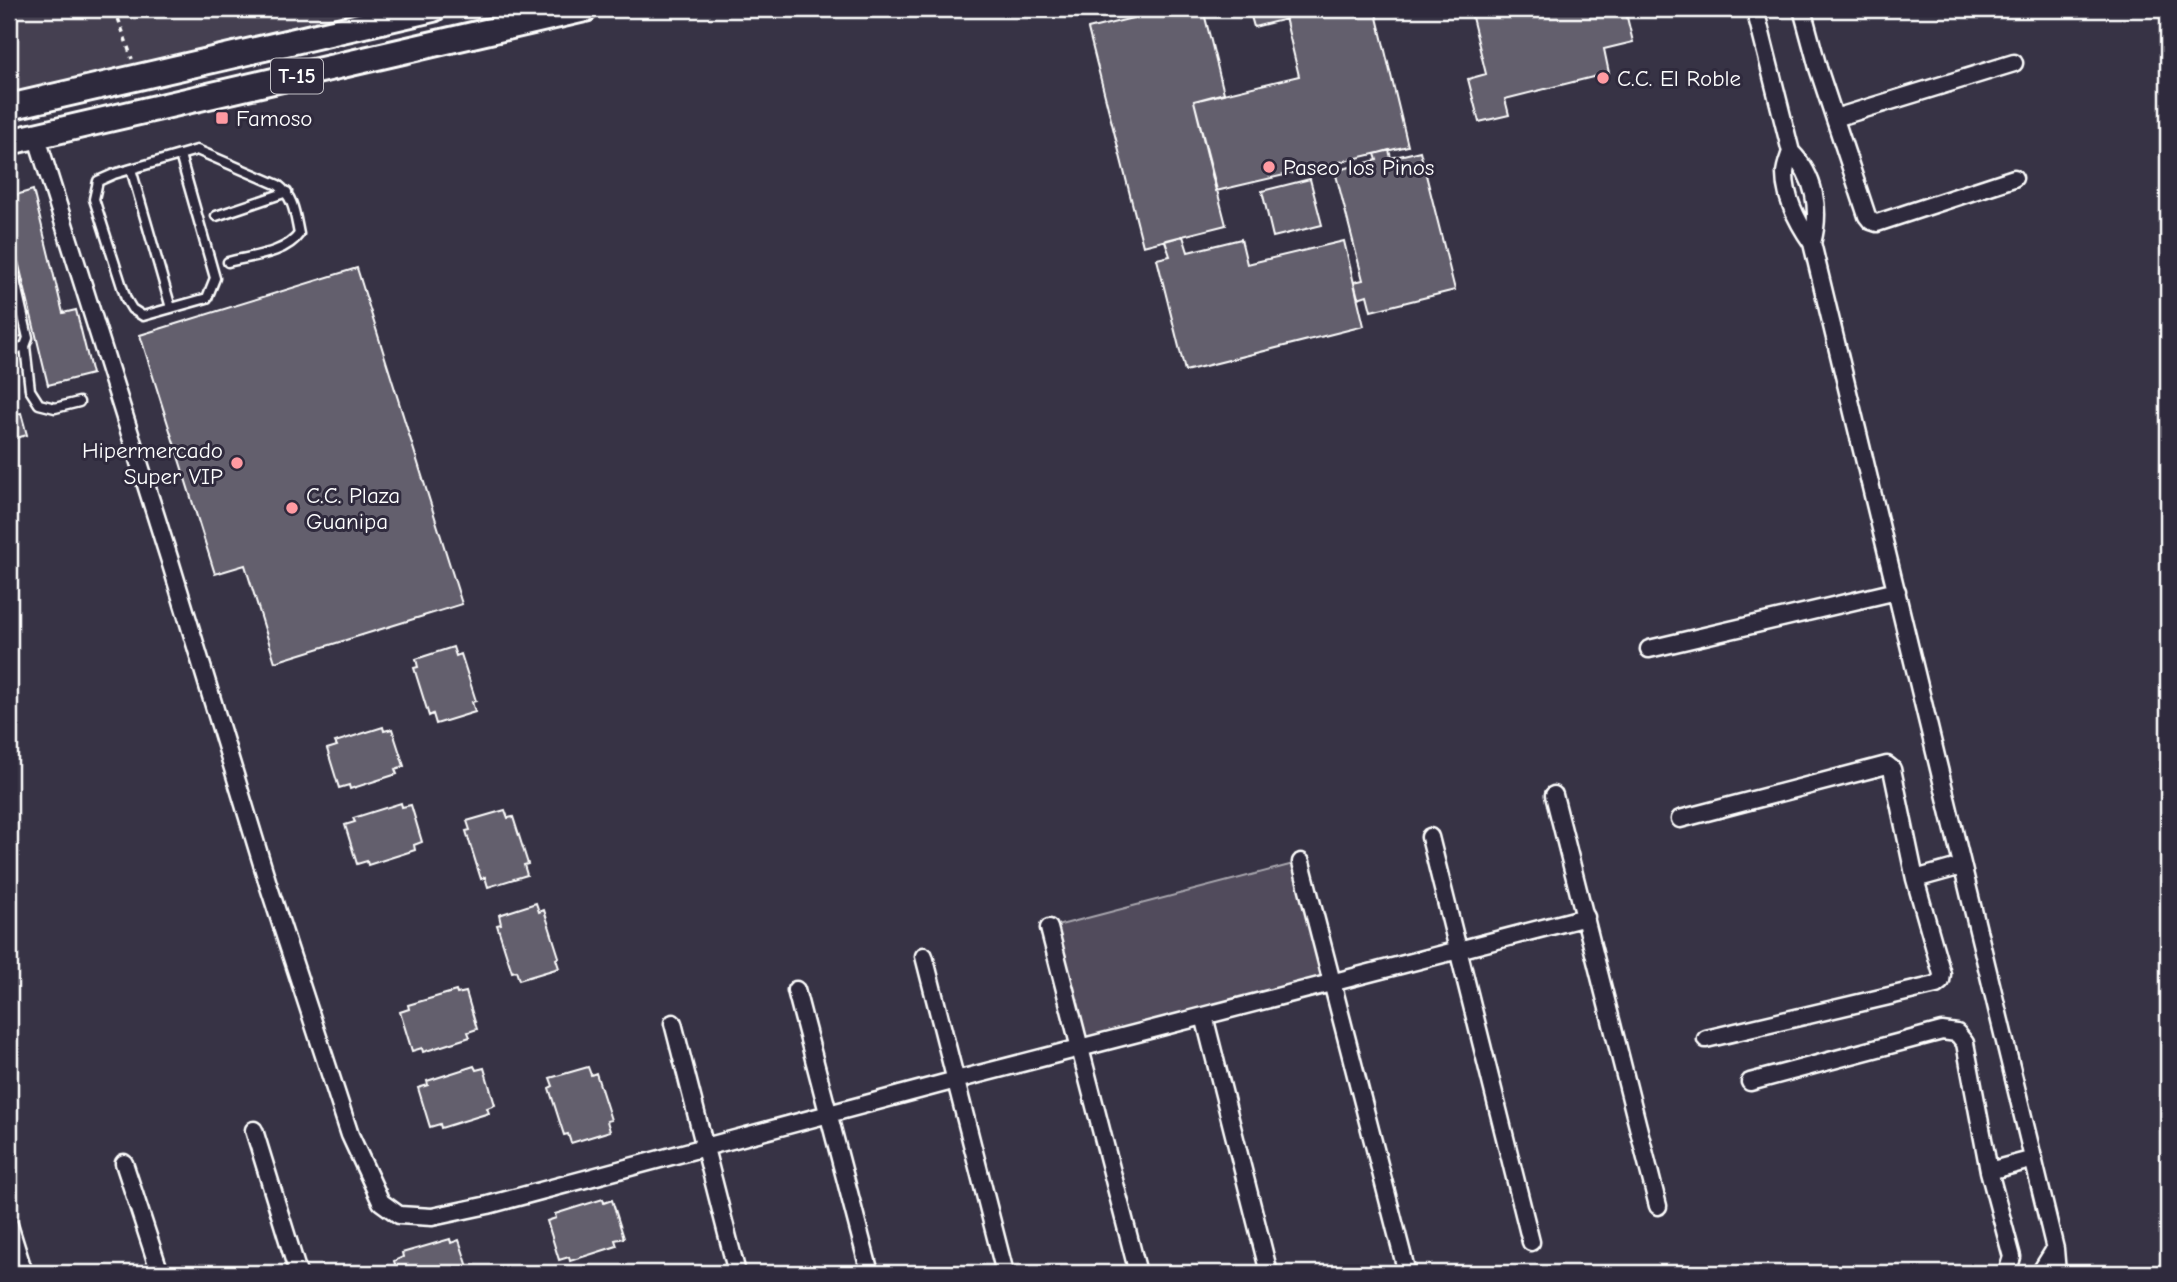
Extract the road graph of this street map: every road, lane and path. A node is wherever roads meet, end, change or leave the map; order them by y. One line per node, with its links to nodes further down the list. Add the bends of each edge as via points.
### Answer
1 (115, 9): 7 (path)
2 (433, 9): 7 (main road, T-15)
3 (585, 9): 10 (main road, T-15)
4 (1755, 9): 12 (street)
5 (1802, 9): 9 (street)
6 (2014, 63): 9 (street)
7 (138, 77): 8 (main road, T-15)
8 (9, 107)
9 (1835, 118): 15 (street, via 1871,221 1877,223)
10 (36, 135): 11 (main road, T-15); 47 (street, via 269,887 350,1135 381,1202 399,1215 432,1217)
11 (9, 142)
12 (1791, 152): 18 (street, via 1785,173 1789,196 1797,221); 18 (street, via 1806,169 1812,188 1817,225)
13 (180, 155): 14 (lane); 16 (lane, via 197,150); 21 (lane, via 215,278 207,298)
14 (131, 169): 21 (lane); 21 (lane, via 98,181 94,199 132,309 143,316)
15 (2014, 178)
16 (287, 192): 17 (lane); 20 (lane, via 299,234 293,242)
17 (216, 216)
18 (1812, 243): 25 (street)
19 (9, 254): 22 (lane)
20 (228, 262)
21 (171, 308)
22 (25, 345): 23 (lane); 24 (lane, via 30,390 39,404 55,408)
23 (9, 351)
24 (79, 402)
25 (1897, 591): 26 (street); 31 (street)
26 (1649, 649)
27 (1554, 795): 33 (street)
28 (1680, 819): 32 (street, via 1887,765 1892,769)
29 (1430, 837): 35 (street)
30 (1301, 862): 37 (street)
31 (1962, 866): 32 (street); 48 (street)
32 (1915, 878): 41 (street, via 1942,974 1936,985)
33 (1586, 917): 35 (street); 51 (street)
34 (1049, 928): 42 (street)
35 (1458, 950): 37 (street); 53 (street)
36 (924, 956): 43 (street)
37 (1333, 983): 39 (street); 63 (street)
38 (796, 990): 45 (street)
39 (1204, 1016): 42 (street); 62 (street)
40 (673, 1023): 47 (street)
41 (1706, 1039)
42 (1080, 1049): 43 (street); 61 (street)
43 (956, 1080): 45 (street); 60 (street)
44 (1750, 1082): 50 (street, via 1942,1031 1957,1034 1965,1043)
45 (829, 1114): 47 (street); 59 (street)
46 (254, 1130): 57 (street)
47 (704, 1148): 58 (street)
48 (2034, 1159): 50 (street); 54 (street)
49 (124, 1163): 56 (street)
50 (1989, 1171): 64 (street, via 2012,1257)
51 (1658, 1206)
52 (9, 1225): 55 (street)
53 (1531, 1242)
54 (2055, 1249): 65 (street); 66 (street)
55 (24, 1273)
56 (160, 1273)
57 (298, 1273)
58 (737, 1273)
59 (870, 1273)
60 (1005, 1273)
61 (1138, 1273)
62 (1269, 1273)
63 (1407, 1273)
64 (2007, 1273)
65 (2040, 1273)
66 (2057, 1273)

